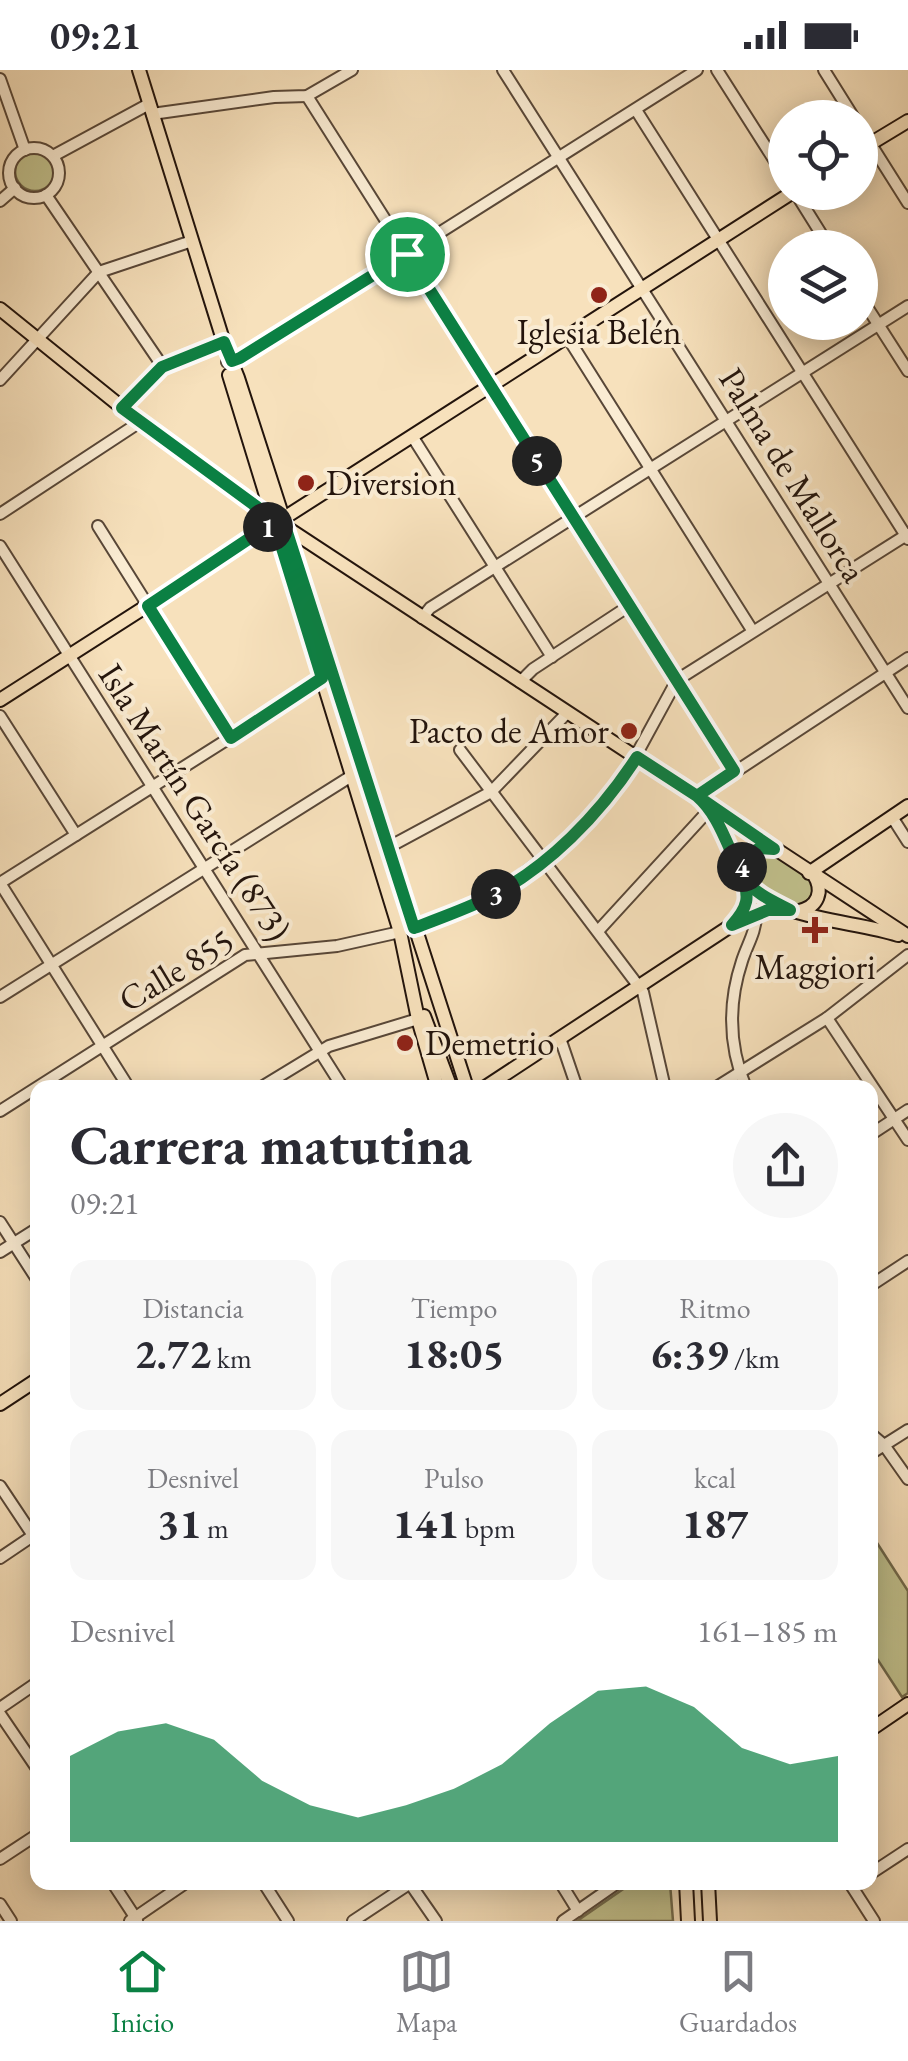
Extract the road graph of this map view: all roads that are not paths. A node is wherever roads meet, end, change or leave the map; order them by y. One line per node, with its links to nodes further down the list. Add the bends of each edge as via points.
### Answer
1 (139, 70): 10 (main road)
2 (352, 70): 8 (street)
3 (503, 70): 17 (street, Palma de Mallorca)
4 (696, 70): 11 (street)
5 (716, 70): 15 (street)
6 (824, 70): 9 (street)
7 (0, 79): 14 (street)
8 (306, 96): 10 (street); 26 (street)
9 (843, 100)
10 (151, 109): 16 (street); 25 (main road)
11 (636, 110): 17 (street); 24 (street)
12 (908, 120): 13 (main road)
13 (878, 139)
14 (25, 150): 16 (street); 19 (street, via 10,167)
15 (768, 151)
16 (52, 156): 20 (street, via 59,177)
17 (559, 158): 26 (street); 28 (street, Palma de Mallorca)
18 (878, 164): 22 (street)
19 (14, 188): 20 (street, via 29,198); 21 (street)
20 (46, 195): 27 (street)
21 (0, 201)
22 (908, 203)
23 (768, 208): 24 (main road)
24 (718, 240): 28 (main road); 39 (street)
25 (192, 241): 27 (street); 35 (main road)
26 (407, 254): 36 (street); 41 (street)
27 (99, 272): 34 (street); 37 (street)
28 (643, 291): 32 (main road); 43 (street, Palma de Mallorca)
29 (908, 306): 31 (street)
30 (0, 309): 34 (main road)
31 (878, 324): 38 (street)
32 (568, 338): 41 (main road); 46 (street)
33 (853, 340): 39 (street)
34 (38, 341): 40 (street); 42 (main road)
35 (224, 342): 36 (main road); 37 (street)
36 (229, 362): 49 (main road)
37 (162, 367): 42 (street)
38 (908, 371)
39 (802, 372): 43 (street); 51 (street)
40 (0, 380)
41 (489, 386): 45 (main road); 48 (street)
42 (122, 408): 44 (main road)
43 (727, 420): 46 (street); 54 (street, Palma de Mallorca)
44 (140, 422): 47 (street); 49 (main road)
45 (412, 436): 49 (main road); 53 (street)
46 (649, 470): 48 (street); 58 (street)
47 (0, 514)
48 (574, 518): 53 (street); 56 (street)
49 (278, 521): 55 (main road); 57 (main road); 63 (main road); 82 (main road)
50 (98, 526): 55 (street)
51 (907, 536): 54 (street)
52 (0, 546): 59 (street, Isla Martín García (873))
53 (495, 568): 57 (street); 60 (street)
54 (828, 583): 58 (street); 62 (street, Palma de Mallorca)
55 (148, 606): 59 (main road); 70 (street)
56 (629, 606): 60 (street); 64 (street)
57 (422, 618): 65 (main road)
58 (752, 630): 64 (street)
59 (69, 656): 66 (main road); 75 (street, Isla Martín García (873))
60 (552, 657): 65 (street)
61 (908, 658): 62 (street)
62 (886, 672): 67 (street, Palma de Mallorca); 73 (street)
63 (322, 678): 70 (street); 74 (main road)
64 (677, 680): 72 (street, Calle 855); 73 (street)
65 (520, 682): 68 (main road)
66 (0, 700)
67 (908, 708)
68 (568, 712): 72 (main road); 76 (street)
69 (0, 716): 80 (street)
70 (231, 738): 75 (street)
71 (460, 750): 76 (street)
72 (637, 757): 77 (main road); 84 (street, Calle 855, via 594,814)
73 (734, 771): 77 (street)
74 (353, 775): 85 (street); 92 (main road)
75 (152, 787): 80 (street); 85 (street, Isla Martín García (873))
76 (491, 792): 82 (street); 84 (street)
77 (702, 802): 83 (main road); 87 (main road); 93 (street)
78 (908, 806): 79 (main road)
79 (892, 817): 81 (street); 86 (main road)
80 (76, 835): 88 (street)
81 (908, 842)
82 (387, 848): 92 (main road)
83 (774, 849): 86 (main road); 87 (main road, via 747,854)
84 (543, 861): 92 (street, Calle 855, via 482,901); 93 (street)
85 (204, 868): 95 (street, Isla Martín García (873)); 97 (street)
86 (812, 874): 89 (main road, via 817,900); 94 (main road)
87 (744, 876): 89 (main road); 91 (main road, via 746,907)
88 (0, 883): 97 (street)
89 (793, 911): 90 (main road); 94 (main road)
90 (756, 915): 91 (main road); 105 (street, via 733,1004)
91 (732, 925): 98 (main road)
92 (407, 930): 95 (street, Calle 855, via 337,946); 101 (main road); 111 (main road, via 422,1009); 112 (main road)
93 (599, 930): 98 (street)
94 (908, 937)
95 (258, 952): 103 (street, Calle 855); 104 (street, Isla Martín García (873))
96 (908, 955): 100 (street)
97 (51, 965): 99 (street); 103 (street)
98 (639, 986): 102 (main road); 115 (street)
99 (0, 998)
100 (827, 1018): 105 (street); 118 (street)
101 (418, 1019): 104 (street); 110 (main road)
102 (560, 1038): 113 (main road); 114 (street)
103 (102, 1046): 106 (street, Calle 855); 107 (street)
104 (320, 1050): 108 (street); 109 (street, Isla Martín García (873))
105 (740, 1072): 116 (street); 117 (street)
106 (49, 1080)
107 (124, 1080)
108 (273, 1080)
109 (338, 1080)
110 (436, 1080)
111 (449, 1080)
112 (463, 1080)
113 (496, 1080)
114 (574, 1080)
115 (663, 1080)
116 (728, 1080)
117 (743, 1080)
118 (869, 1080)
119 (30, 1092): 122 (street, Calle 855)
120 (878, 1094): 123 (street)
121 (908, 1110): 123 (street)
122 (0, 1111)
123 (895, 1119): 124 (street); 125 (street)
124 (878, 1130)
125 (908, 1140)
126 (0, 1222): 128 (street)
127 (30, 1233): 128 (street)
128 (14, 1244): 129 (street); 131 (street)
129 (0, 1252)
130 (908, 1261): 132 (street)
131 (30, 1269)
132 (878, 1281)
133 (30, 1384): 134 (main road)
134 (0, 1404)
135 (908, 1430): 137 (street)
136 (878, 1440): 137 (street)
137 (884, 1444): 138 (street); 139 (street)
138 (878, 1448)
139 (908, 1479)
140 (0, 1486): 141 (street)
141 (30, 1528)
142 (30, 1540): 143 (street)
143 (0, 1558)
144 (30, 1688): 146 (street)
145 (908, 1704): 147 (main road)
146 (0, 1711): 148 (street)
147 (878, 1725)
148 (30, 1758)
149 (30, 1839): 151 (street)
150 (908, 1849): 152 (street)
151 (0, 1859)
152 (878, 1869)
153 (117, 1890): 165 (street)
154 (175, 1890): 165 (street)
155 (268, 1890): 167 (street)
156 (400, 1890): 168 (street)
157 (415, 1890): 169 (street)
158 (565, 1890): 164 (street)
159 (607, 1890): 164 (street)
160 (686, 1890): 171 (main road)
161 (708, 1890): 172 (main road)
162 (856, 1890): 173 (street)
163 (0, 1904): 166 (street)
164 (578, 1910): 170 (street)
165 (134, 1920)
166 (11, 1921)
167 (288, 1921)
168 (353, 1921)
169 (436, 1921)
170 (562, 1921)
171 (688, 1921)
172 (710, 1921)
173 (874, 1921)

